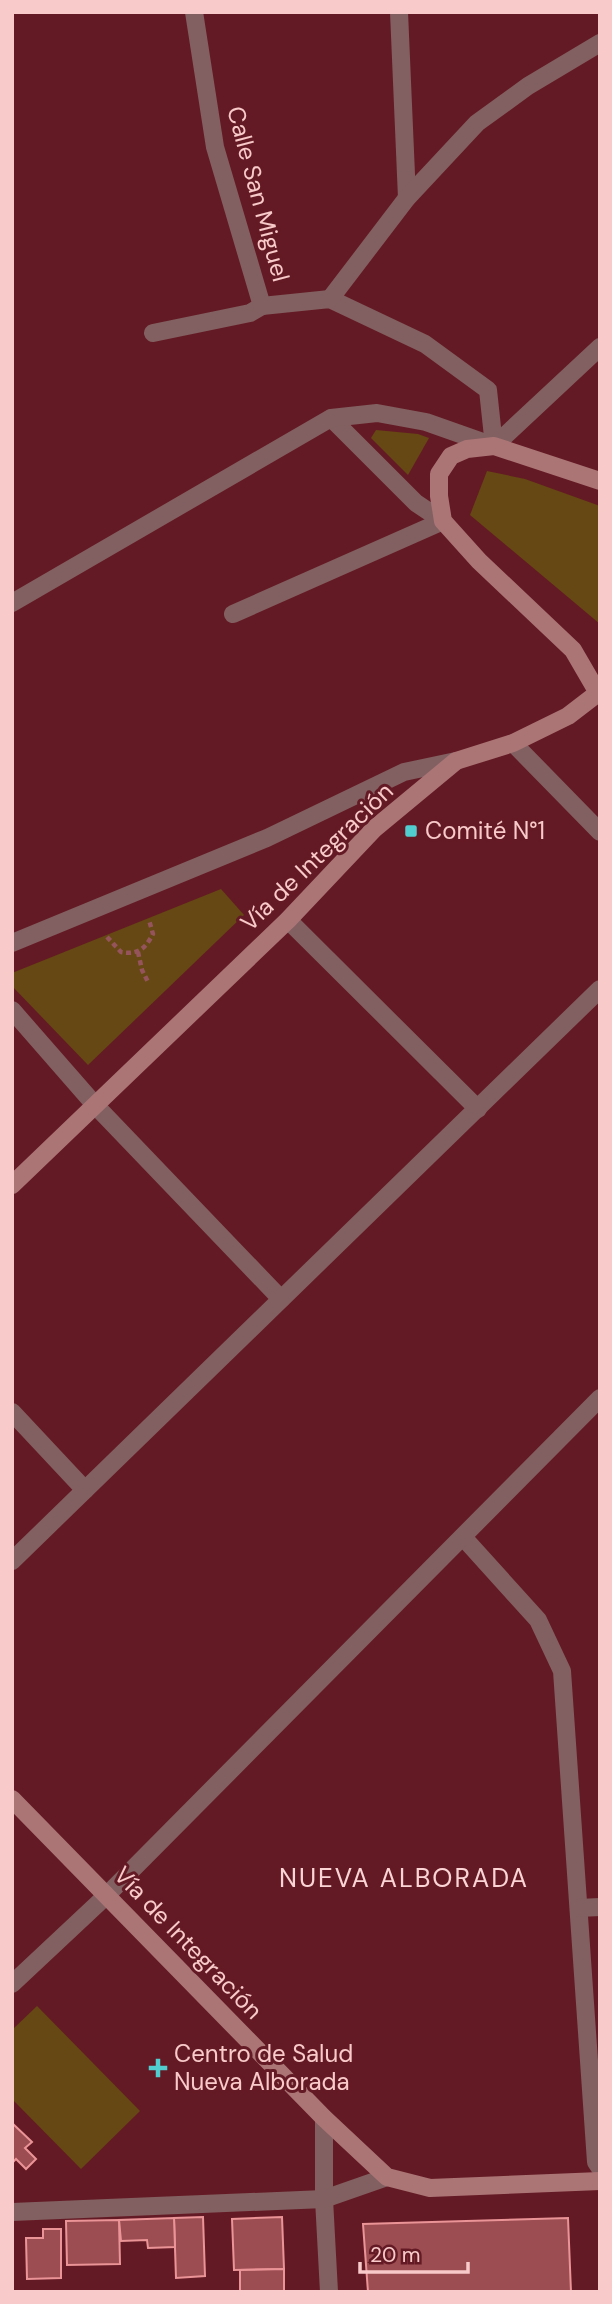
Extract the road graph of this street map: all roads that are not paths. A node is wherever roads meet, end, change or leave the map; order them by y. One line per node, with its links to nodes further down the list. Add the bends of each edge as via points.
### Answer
1 (194, 12): 6 (street, Calle San Miguel, via 215,147)
2 (399, 12): 4 (street)
3 (600, 43): 4 (street, via 477,123)
4 (407, 198): 5 (street)
5 (330, 299): 6 (street); 10 (street, via 425,344 488,390)
6 (262, 306): 7 (street, via 250,313)
7 (153, 333)
8 (600, 346): 10 (street)
9 (331, 418): 10 (street, via 377,413 426,422); 12 (street, via 415,503); 13 (street)
10 (494, 446): 11 (main road); 12 (main road, via 451,456 439,474)
11 (600, 481)
12 (443, 521): 14 (street); 15 (main road, Vía de Integración, via 573,650)
13 (12, 603)
14 (233, 614)
15 (599, 693): 16 (main road, Vía de Integración, via 568,716)
16 (513, 743): 17 (main road, Vía de Integración); 18 (street)
17 (456, 761): 19 (main road, Vía de Integración, via 374,829); 20 (street, via 404,772 267,838)
18 (600, 832)
19 (288, 920): 23 (main road, Vía de Integración); 24 (street)
20 (12, 943)
21 (600, 989): 24 (street)
22 (12, 1010): 23 (street)
23 (95, 1105): 25 (main road, Vía de Integración); 26 (street)
24 (478, 1109): 26 (street)
25 (12, 1185)
26 (281, 1299): 29 (street)
27 (600, 1398): 30 (street)
28 (12, 1412): 29 (street)
29 (85, 1490): 31 (street)
30 (463, 1537): 33 (street); 35 (street, via 538,1620 562,1671)
31 (12, 1561)
32 (12, 1799): 33 (main road, Vía de Integración)
33 (107, 1895): 36 (street); 37 (main road, Vía de Integración)
34 (600, 1907): 35 (street)
35 (579, 1908): 38 (street, via 596,2162)
36 (12, 1984)
37 (324, 2118): 39 (main road, Vía de Integración); 41 (street)
38 (600, 2168)
39 (387, 2177): 40 (main road, Vía de Integración, via 430,2188); 41 (street)
40 (600, 2181)
41 (324, 2199): 42 (street); 43 (street)
42 (12, 2212)
43 (329, 2292)

